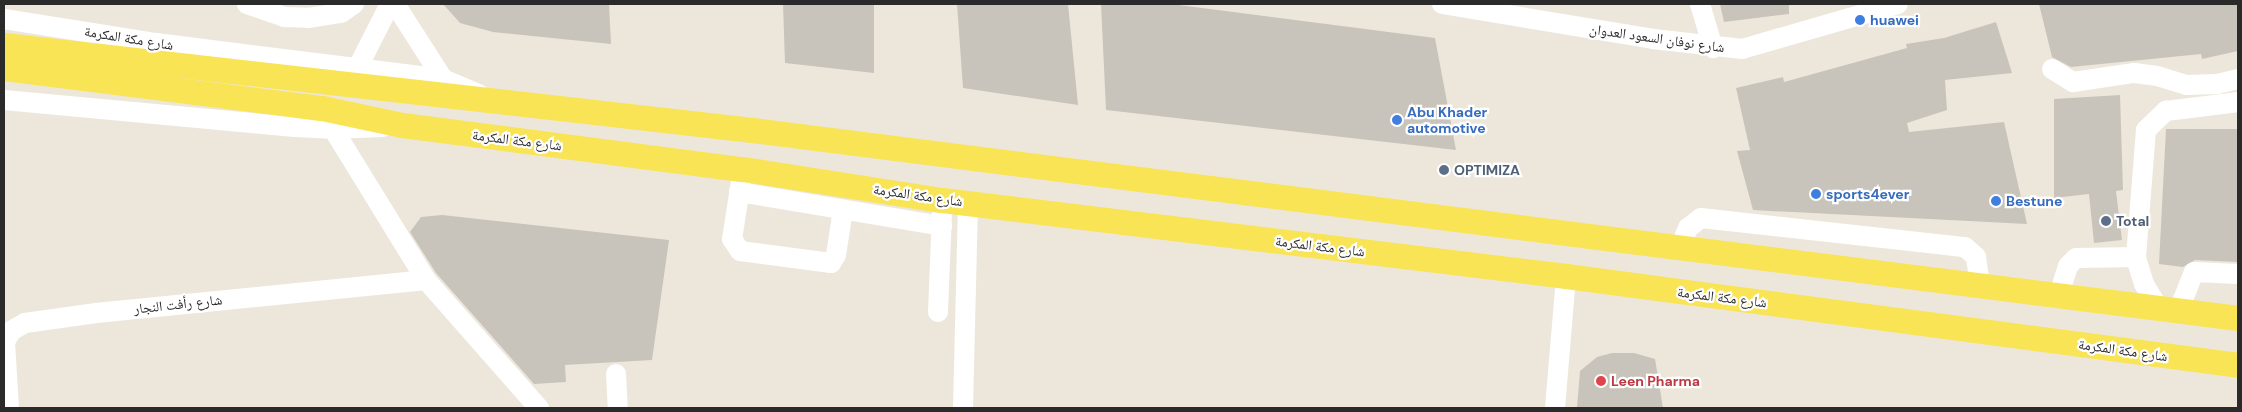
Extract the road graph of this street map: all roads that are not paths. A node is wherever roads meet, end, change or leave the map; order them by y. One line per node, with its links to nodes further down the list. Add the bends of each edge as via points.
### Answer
1 (247, 4): 2 (street, via 284,17 308,18 341,12)
2 (354, 4)
3 (390, 4): 11 (street)
4 (395, 4): 14 (street)
5 (1442, 4): 10 (street, شارع نوفان السعود العدوان)
6 (1700, 4): 10 (street)
7 (1898, 4): 10 (street, شارع نوفان السعود العدوان, via 1768,43 1742,48)
8 (4, 19): 11 (street, شارع مكة المكرمة, via 156,43)
9 (4, 45): 17 (main road, شارع مكة المكرمة)
10 (1713, 48)
11 (358, 67): 14 (street, شارع مكة المكرمة)
12 (4, 68): 19 (main road, شارع مكة المكرمة)
13 (2052, 69): 15 (street, via 2073,82 2134,73 2186,85 2209,85)
14 (443, 79): 17 (street, شارع مكة المكرمة)
15 (2238, 79)
16 (4, 100): 19 (street, شارع مكة المكرمة)
17 (488, 100): 25 (main road, شارع مكة المكرمة)
18 (2238, 102): 26 (street, via 2175,109 2151,122 2144,140)
19 (326, 119): 20 (main road, شارع مكة المكرمة, via 402,125); 29 (street)
20 (741, 181): 21 (main road, شارع مكة المكرمة); 23 (street); 23 (street, via 732,239 735,246 747,252 831,263 836,255)
21 (942, 200): 22 (main road, شارع مكة المكرمة); 24 (street)
22 (968, 203): 28 (main road, شارع مكة المكرمة); 41 (street)
23 (843, 210): 24 (street)
24 (942, 226): 33 (street)
25 (1680, 247): 30 (main road, شارع مكة المكرمة); 30 (street, via 1688,228 1702,218 1965,247 1976,257)
26 (2136, 256): 31 (street, via 2076,258 2068,266); 32 (street, via 2144,284)
27 (2238, 274): 32 (street, via 2194,272)
28 (1566, 276): 36 (main road, شارع مكة المكرمة); 42 (street)
29 (426, 280): 35 (street, شارع رأفت النجار, via 96,313); 39 (street)
30 (1980, 286): 31 (main road, شارع مكة المكرمة)
31 (2058, 296): 32 (main road, شارع مكة المكرمة)
32 (2169, 311): 34 (main road, شارع مكة المكرمة)
33 (938, 312)
34 (2238, 318)
35 (11, 325): 38 (street, شارع رأفت النجار, via 5,342)
36 (2238, 365)
37 (616, 374): 40 (street)
38 (9, 408)
39 (539, 408)
40 (618, 408)
41 (963, 408)
42 (1554, 408)

